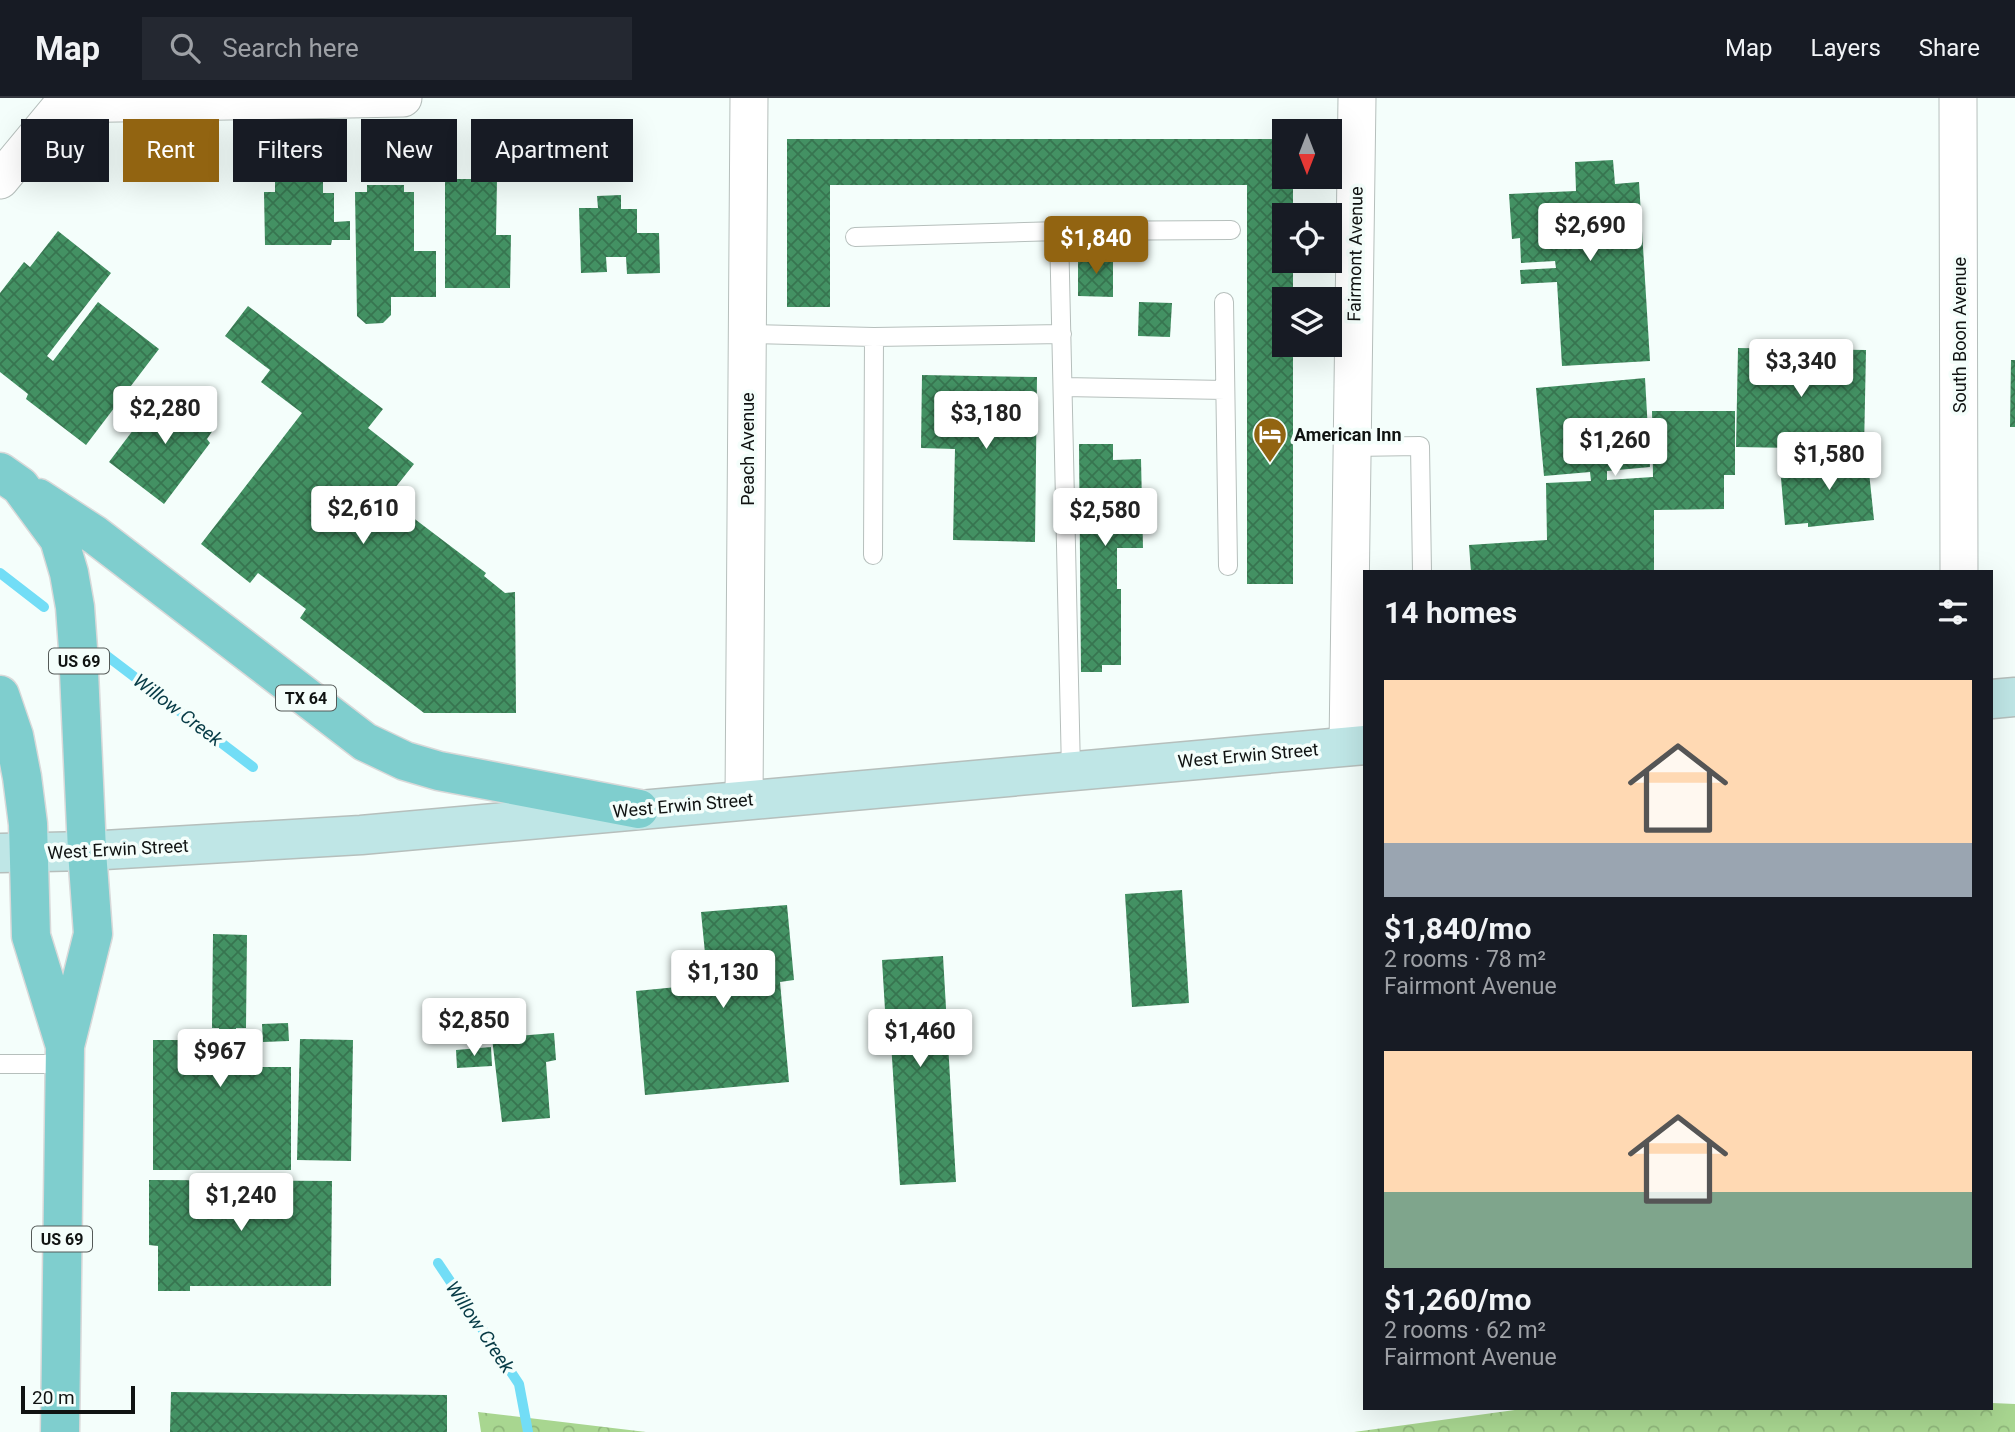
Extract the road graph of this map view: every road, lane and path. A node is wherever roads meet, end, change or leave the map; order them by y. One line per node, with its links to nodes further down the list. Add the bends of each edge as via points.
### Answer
1 (402, 98): 5 (street)
2 (749, 98): 11 (street, Peach Avenue)
3 (1357, 98): 16 (street, Fairmont Avenue)
4 (1958, 98): 21 (street, South Boon Avenue)
5 (63, 101): 6 (street)
6 (0, 180)
7 (1231, 230): 8 (lane)
8 (1059, 231): 9 (lane); 12 (lane)
9 (855, 237)
10 (1224, 302): 15 (lane)
11 (747, 334): 13 (lane); 27 (street, Peach Avenue)
12 (1062, 334): 13 (lane); 14 (lane)
13 (874, 337): 18 (lane)
14 (1064, 387): 15 (lane); 26 (lane)
15 (1225, 390): 19 (lane)
16 (1352, 447): 20 (lane, via 1420,446); 25 (street, Fairmont Avenue)
17 (10, 479): 28 (main road, TX 64, via 95,535 365,741 405,761 439,771); 29 (main road, US 69, via 59,539 71,584)
18 (873, 555)
19 (1228, 566)
20 (1422, 570)
21 (1959, 570)
22 (2015, 697): 23 (main road)
23 (1993, 699)
24 (2, 714): 30 (main road, US 69, via 22,778)
25 (1357, 745): 26 (main road, West Erwin Street / TX 64)
26 (1071, 771): 27 (main road, West Erwin Street / TX 64)
27 (744, 800): 28 (main road, West Erwin Street / TX 64)
28 (639, 809): 29 (main road, West Erwin Street / TX 64, via 361,835)
29 (87, 851): 30 (main road, West Erwin Street / TX 64); 31 (main road, US 69, via 93,934)
30 (15, 853): 31 (main road, US 69, via 31,936)
31 (64, 1055): 32 (lane); 33 (main road, US 69)
32 (0, 1064)
33 (60, 1432)

